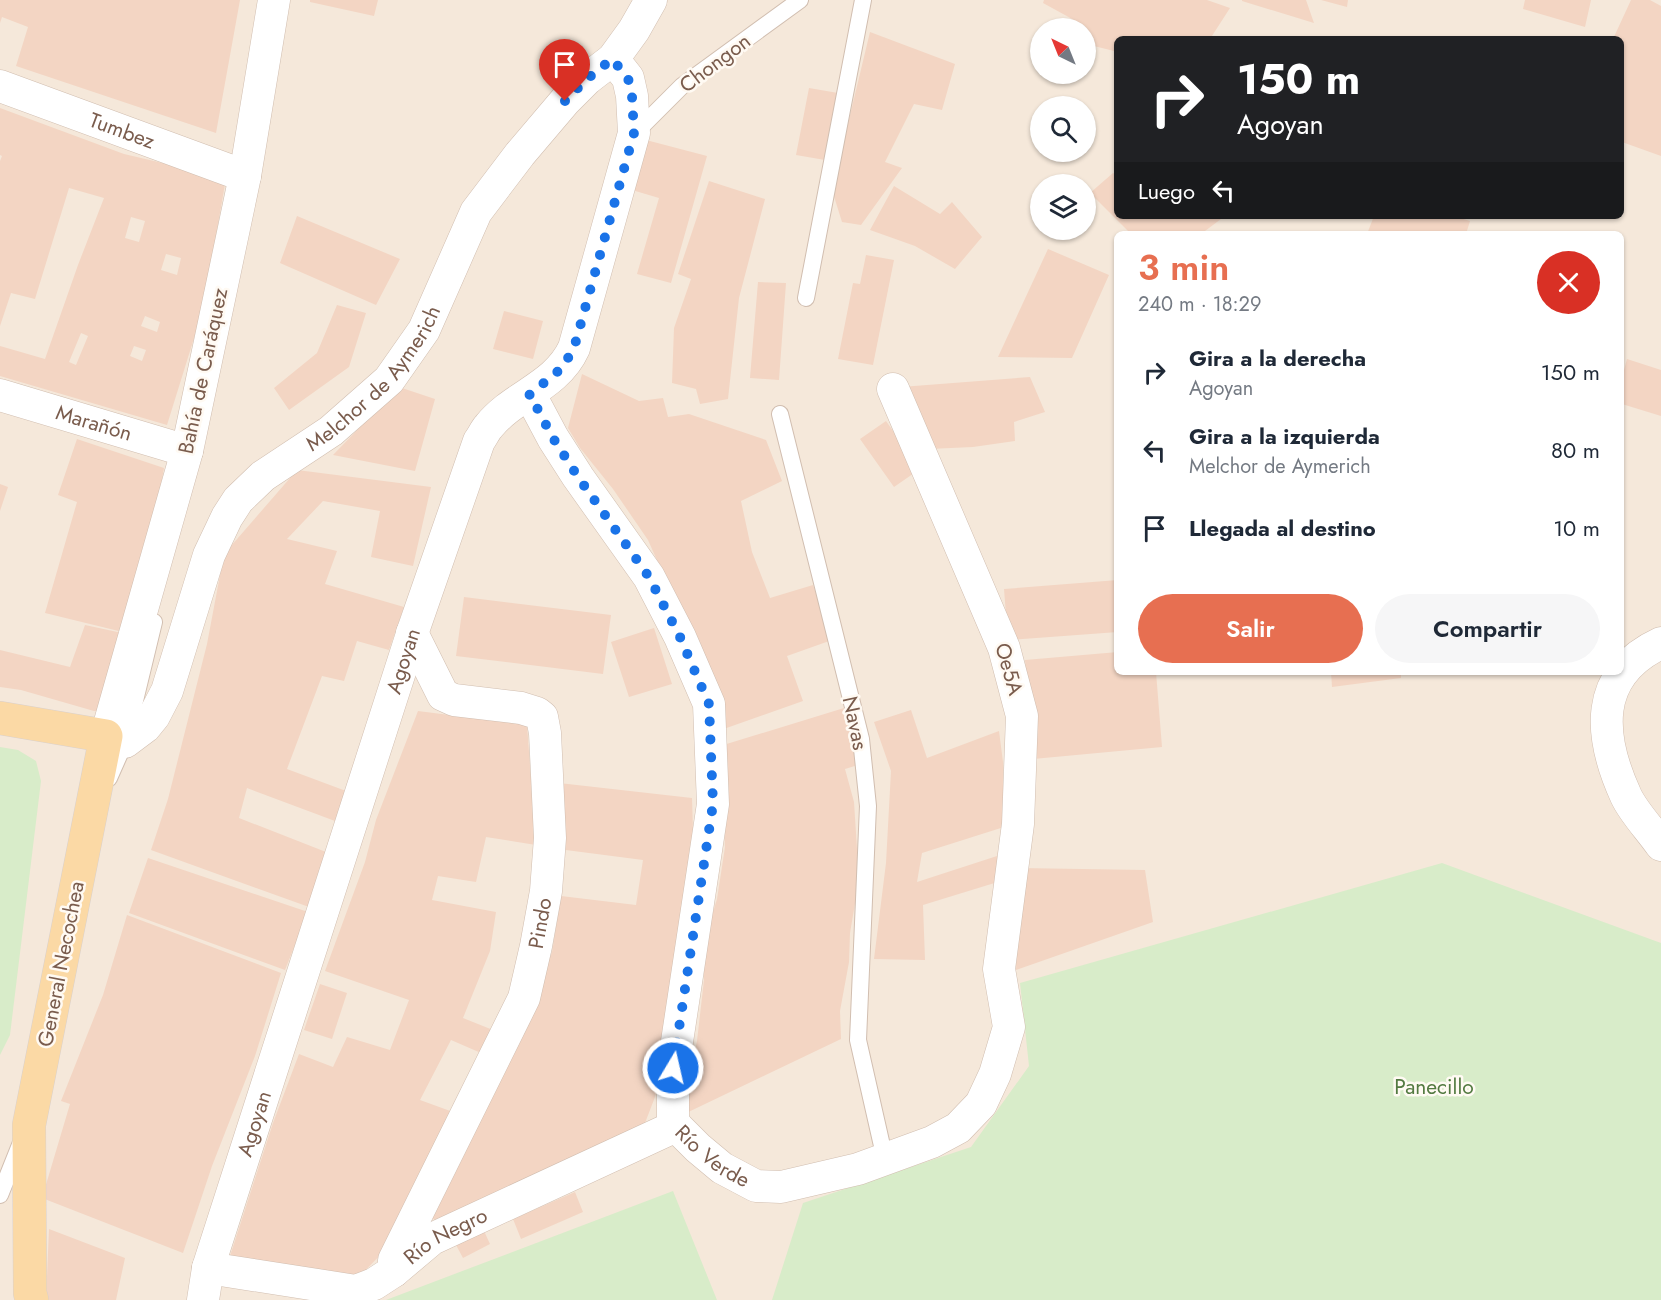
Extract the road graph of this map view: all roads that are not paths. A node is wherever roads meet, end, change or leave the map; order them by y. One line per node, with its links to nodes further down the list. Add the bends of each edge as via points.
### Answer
1 (274, 0): 8 (street, Bahía de Caráquez)
2 (651, 0): 5 (street, Melchor de Aymerich)
3 (800, 0): 7 (lane, Chongon, via 682,86)
4 (863, 0): 9 (lane)
5 (612, 59): 7 (street, Agoyan, via 628,78); 20 (street, Melchor de Aymerich, via 565,101 476,212 424,330 389,380 331,431 263,476 238,500 209,555 167,691 145,726)
6 (0, 86): 8 (street, Tumbez)
7 (634, 133): 12 (street, Agoyan, via 574,348 562,368)
8 (245, 176): 14 (street, Bahía de Caráquez)
9 (806, 298)
10 (893, 389): 22 (street, Oe5A, via 1004,648 1022,716 1018,824)
11 (0, 396): 14 (street, Marañón)
12 (528, 396): 15 (street, Agoyan, via 502,413 479,441); 24 (street, Río Verde, via 578,477 649,577 709,704 713,804 673,1068)
13 (780, 414): 25 (lane, Navas, via 861,740 868,806 858,1040)
14 (187, 451): 20 (street, Bahía de Caráquez)
15 (412, 633): 27 (street, Agoyan); 28 (street, Pindo, via 443,695 454,700 521,708 542,717 549,838 546,891 524,998 394,1260)
16 (1661, 643): 17 (street)
17 (1624, 672)
18 (1621, 675): 21 (street, via 1605,709 1608,743 1626,798)
19 (0, 718): 20 (main road)
20 (116, 740): 23 (main road, General Necochea)
21 (1661, 845)
22 (999, 969): 25 (street, Río Verde, via 1009,1027 981,1104 958,1128)
23 (29, 1125): 26 (lane); 29 (main road, General Necochea, via 28,1246)
24 (676, 1126): 25 (street, Río Verde, via 722,1168 756,1186 780,1186); 28 (street, Río Negro, via 432,1239)
25 (885, 1159)
26 (0, 1195)
27 (208, 1268): 28 (street, Río Negro, via 356,1291); 30 (street, Agoyan)
28 (394, 1271)
29 (32, 1300)
30 (203, 1300)

